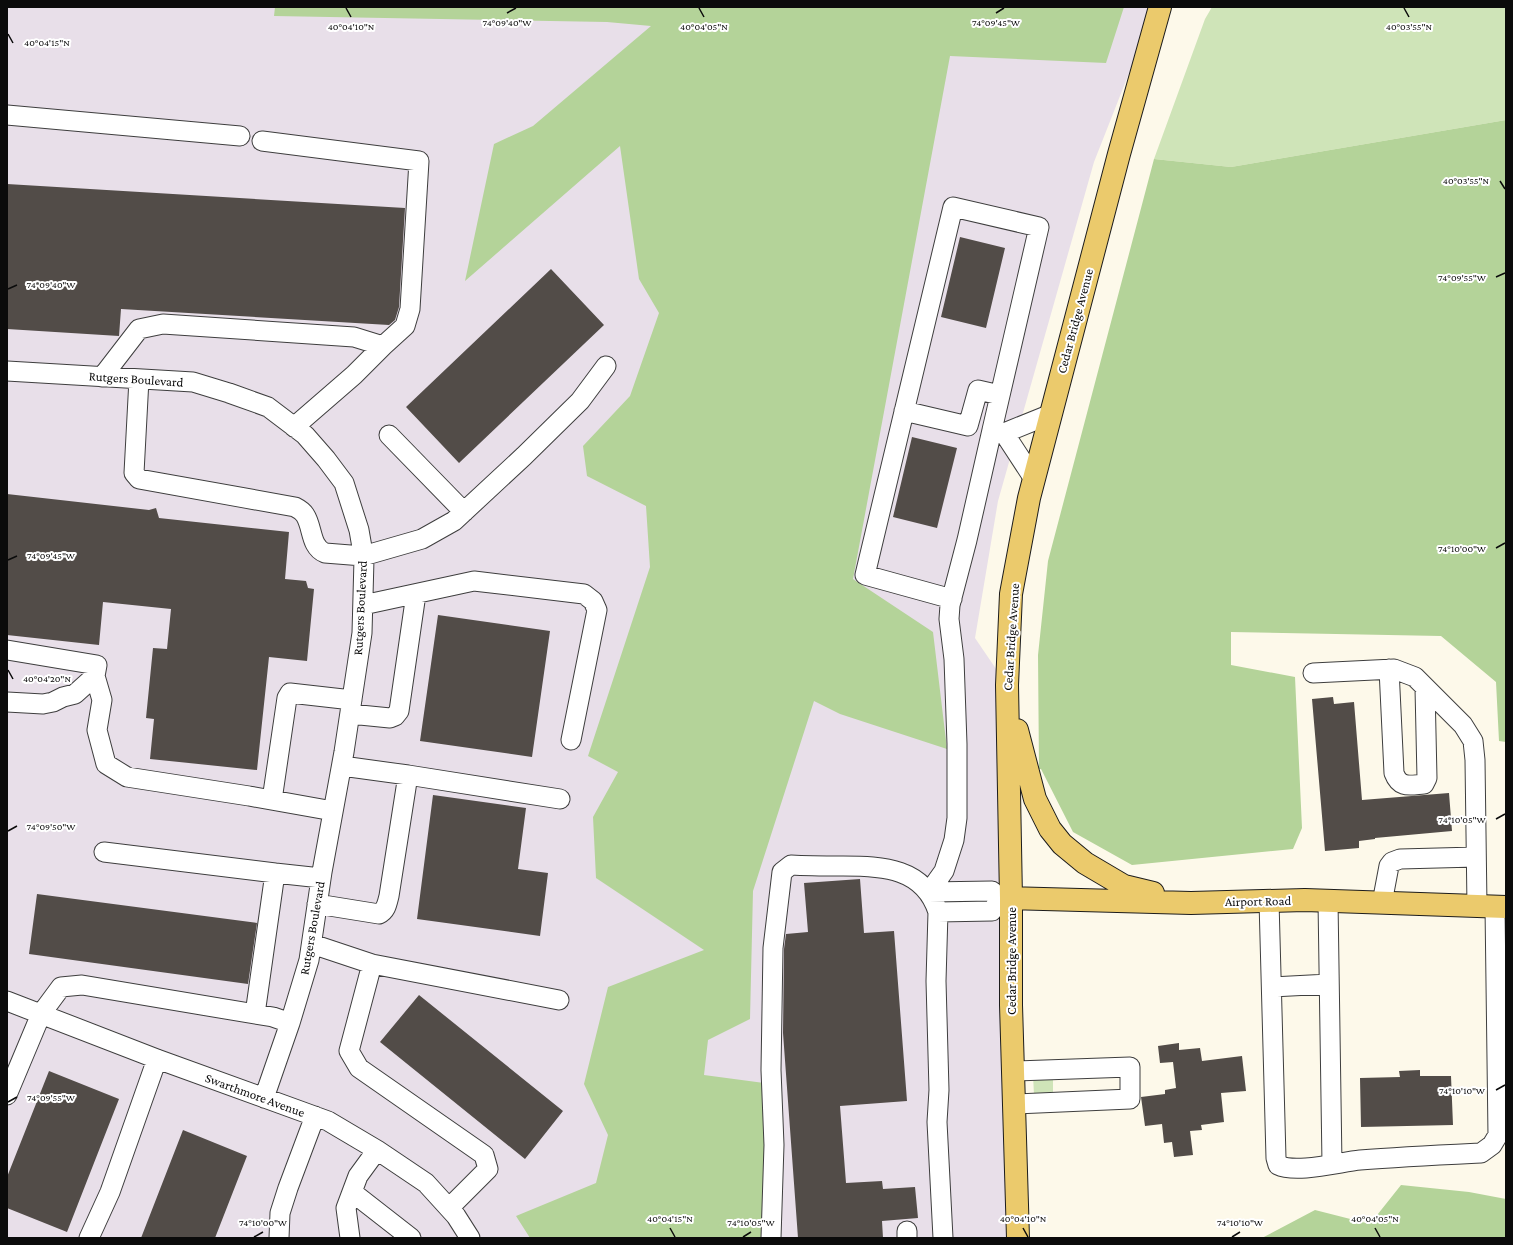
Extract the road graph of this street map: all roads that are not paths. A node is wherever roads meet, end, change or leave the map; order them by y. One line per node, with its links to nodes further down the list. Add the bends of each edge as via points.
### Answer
1 (1160, 7): 12 (main road, Cedar Bridge Avenue)
2 (7, 115): 3 (street)
3 (240, 136)
4 (262, 141): 5 (street, via 419,161 410,309 405,326)
5 (383, 346): 8 (street, via 354,337 163,324 138,329); 13 (street)
6 (606, 366): 17 (street, via 580,401)
7 (7, 371): 8 (street, Rutgers Boulevard)
8 (102, 377): 9 (street, Rutgers Boulevard)
9 (139, 379): 13 (street, Rutgers Boulevard, via 193,382 229,393 268,408); 18 (street, via 134,473 139,479 296,507 306,516 320,551)
10 (1000, 395): 11 (street, via 978,390 968,426); 11 (street, via 1039,227 953,207); 14 (street)
11 (904, 411): 20 (street, via 865,575)
12 (1051, 414): 14 (street); 16 (main road, Cedar Bridge Avenue)
13 (294, 427): 18 (street, Rutgers Boulevard, via 305,435 344,482 359,530)
14 (998, 432): 16 (street); 20 (street)
15 (389, 435): 17 (street)
16 (1034, 479): 26 (main road, Cedar Bridge Avenue, via 1011,594)
17 (464, 512): 18 (street, via 454,521 422,539)
18 (363, 556): 21 (street, Rutgers Boulevard)
19 (416, 594): 21 (street); 29 (street, via 399,711 390,718); 30 (street, via 474,581 584,594 592,601 598,610)
20 (952, 599): 40 (street, via 949,619 954,659 957,818 954,840 944,872)
21 (363, 605): 29 (street, Rutgers Boulevard, via 362,633)
22 (7, 650): 25 (street, via 96,665)
23 (1389, 669): 24 (street); 27 (street, via 1415,677); 27 (street, via 1394,774 1398,781 1405,785 1426,782)
24 (1313, 673)
25 (95, 676): 28 (street, via 75,694 53,702); 34 (street, via 102,700 97,730 106,764 127,777)
26 (1007, 685): 41 (main road, Cedar Bridge Avenue); 44 (main road, via 1035,799 1050,829 1062,844 1085,864 1124,886)
27 (1425, 688): 37 (street, via 1462,725 1473,741)
28 (7, 702)
29 (351, 707): 31 (street, Rutgers Boulevard); 34 (street, via 290,693 287,698)
30 (570, 740)
31 (342, 766): 32 (street); 35 (street, Rutgers Boulevard)
32 (408, 775): 33 (street); 46 (street, via 386,908 374,915)
33 (560, 799)
34 (272, 800): 35 (street)
35 (333, 812): 39 (street, Rutgers Boulevard)
36 (104, 852): 38 (street)
37 (1476, 857): 45 (street, via 1400,859 1392,862); 47 (street)
38 (274, 873): 39 (street); 56 (street)
39 (321, 878): 46 (street, Rutgers Boulevard)
40 (929, 892): 41 (street, via 992,891); 48 (street); 73 (street, via 904,874 888,868 791,866 782,872 773,948 771,1070 774,1145)
41 (1005, 899): 44 (main road, Airport Road); 48 (street, via 992,911); 59 (main road, Cedar Bridge Avenue)
42 (1269, 901): 43 (main road, Airport Road); 44 (main road, Airport Road); 52 (street)
43 (1328, 901): 45 (main road, Airport Road); 51 (street)
44 (1191, 903)
45 (1382, 903): 47 (main road, Airport Road)
46 (317, 904): 49 (street, Rutgers Boulevard)
47 (1493, 907): 65 (street, via 1498,1135 1492,1145 1481,1153)
48 (938, 912): 74 (street, via 937,1122)
49 (312, 944): 50 (street); 57 (street, Rutgers Boulevard)
50 (372, 964): 53 (street); 67 (street, via 349,1051 359,1068 484,1155 488,1169)
51 (1329, 984): 52 (street); 65 (street)
52 (1272, 987): 65 (street, via 1278,1166 1308,1168)
53 (559, 1000)
54 (7, 1001): 55 (street, Swarthmore Avenue)
55 (40, 1014): 56 (street, via 61,987 82,985); 58 (street, Swarthmore Avenue); 60 (street)
56 (255, 1014): 57 (street)
57 (290, 1023): 61 (street, Rutgers Boulevard)
58 (157, 1059): 61 (street, Swarthmore Avenue); 68 (street, via 110,1192)
59 (1013, 1071): 62 (main road, Cedar Bridge Avenue); 62 (street, via 1130,1067 1130,1099)
60 (7, 1095)
61 (264, 1098): 63 (street, Swarthmore Avenue)
62 (1014, 1104): 75 (main road, Cedar Bridge Avenue)
63 (315, 1116): 64 (street, Swarthmore Avenue); 69 (street, via 280,1213)
64 (378, 1150): 66 (street, via 358,1176); 67 (street, Swarthmore Avenue, via 426,1183)
65 (1332, 1164)
66 (352, 1192): 70 (street, via 346,1208); 71 (street)
67 (449, 1208): 72 (street, Swarthmore Avenue)
68 (89, 1238)
69 (279, 1238)
70 (350, 1238)
71 (411, 1238)
72 (470, 1238)
73 (771, 1238)
74 (943, 1238)
75 (1018, 1238)

